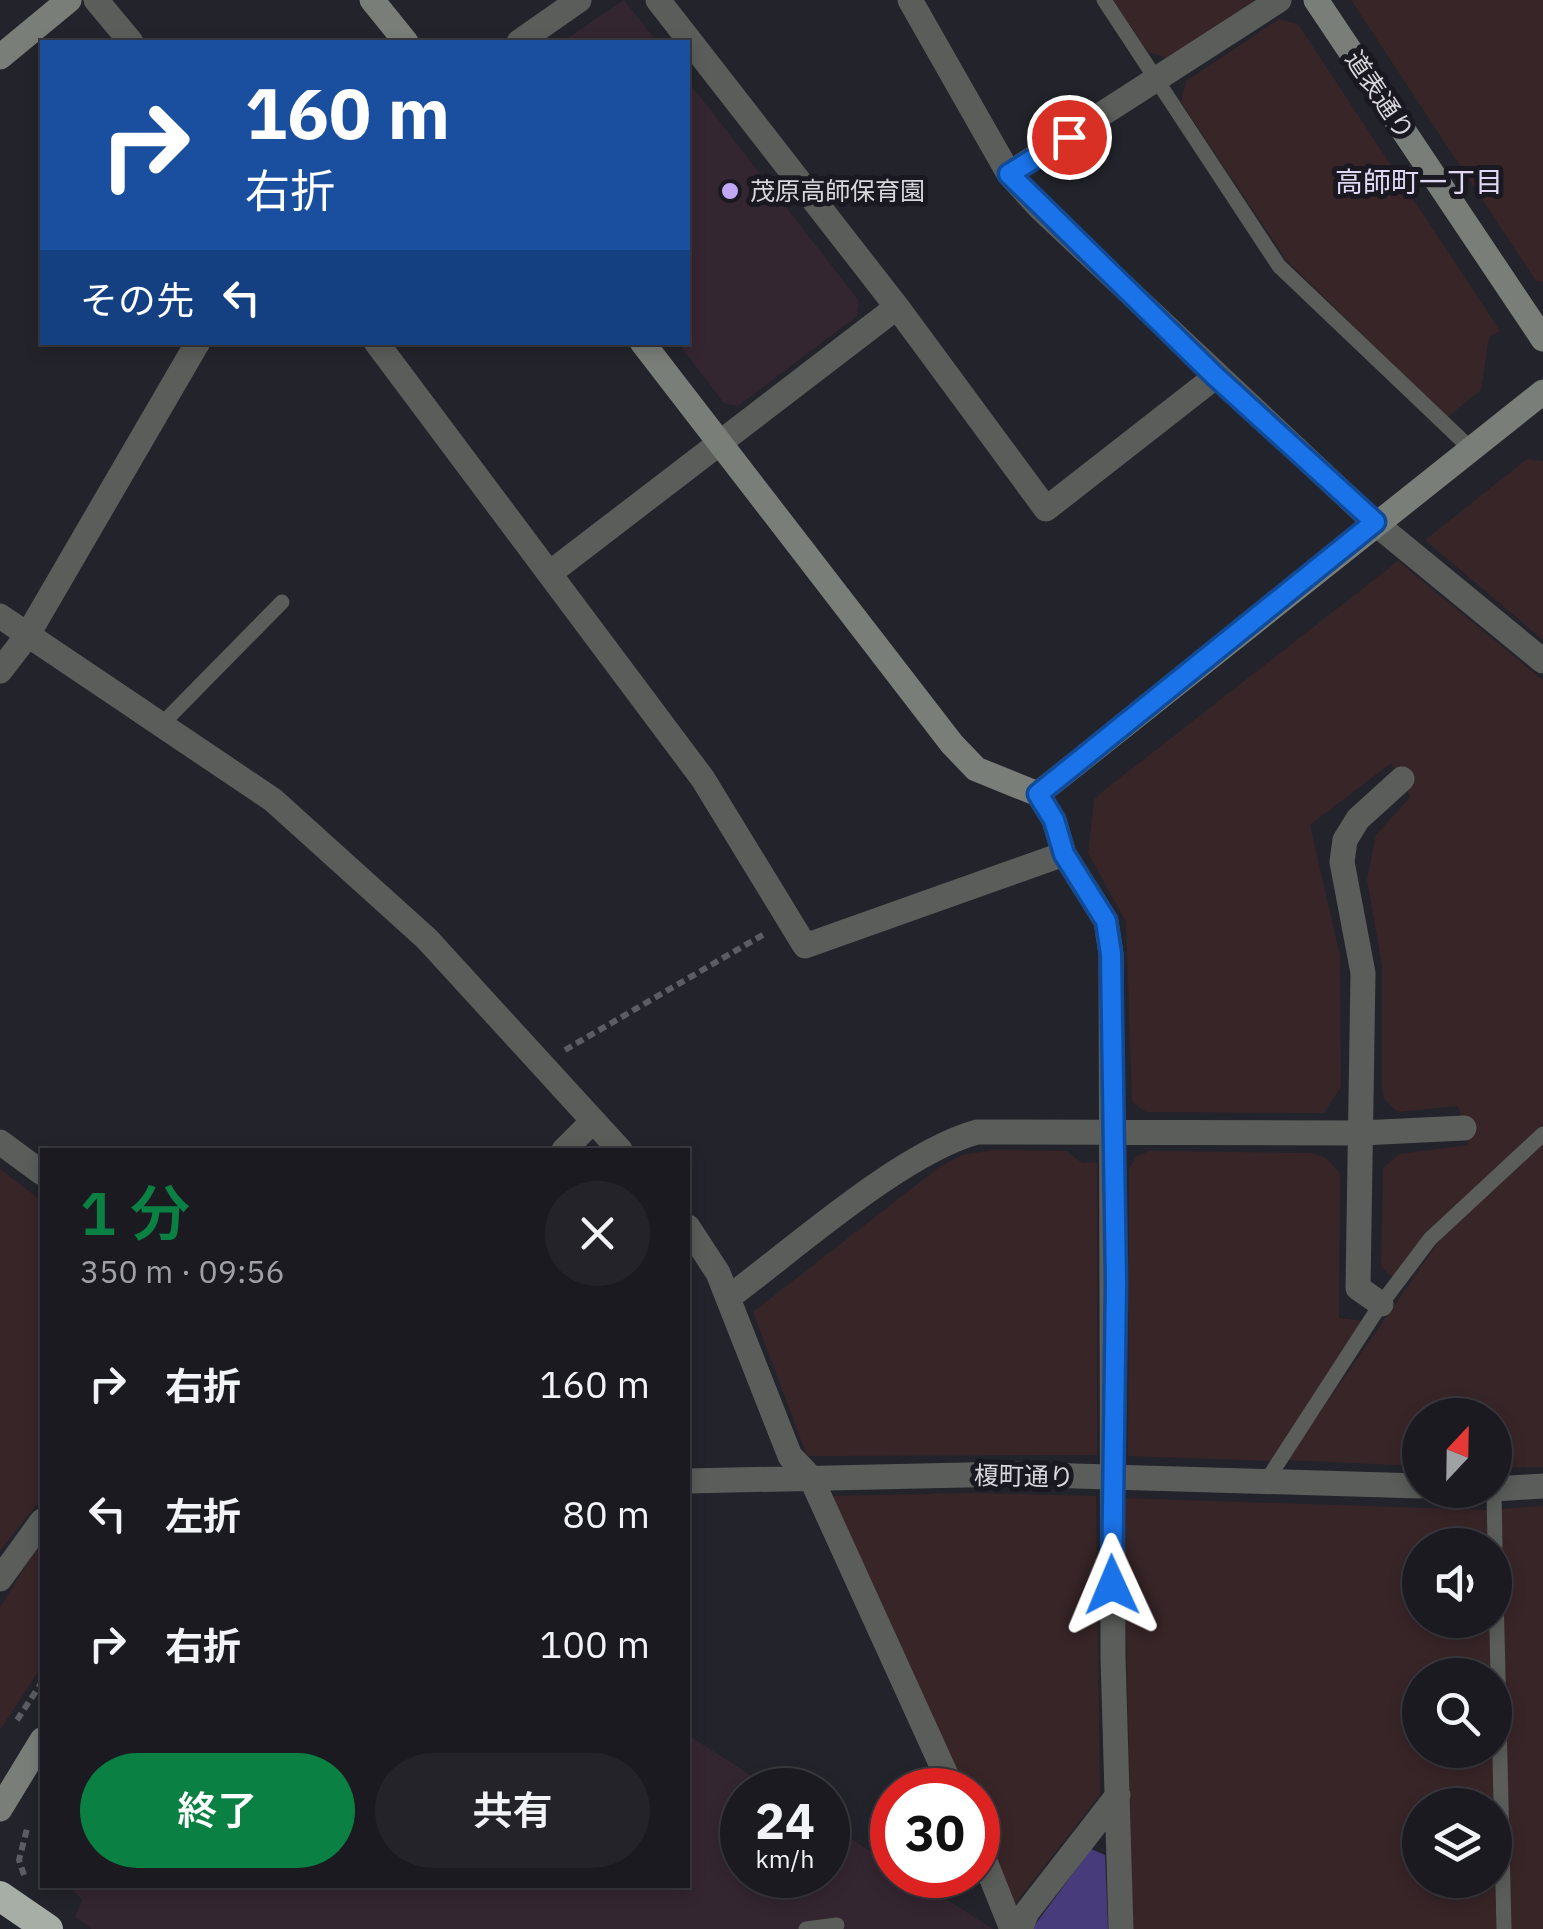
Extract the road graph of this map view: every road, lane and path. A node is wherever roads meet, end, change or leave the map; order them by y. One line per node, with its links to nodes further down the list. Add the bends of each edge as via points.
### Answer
1 (69, 0): 15 (street)
2 (96, 0): 10 (street)
3 (372, 0): 11 (street)
4 (579, 0): 12 (street)
5 (658, 0): 13 (street)
6 (910, 0): 17 (street)
7 (1104, 0): 16 (lane)
8 (1279, 0): 16 (street)
9 (1316, 0): 19 (street, 道表通り)
10 (129, 40)
11 (404, 40)
12 (522, 40)
13 (689, 40)
14 (690, 41): 18 (street)
15 (0, 58)
16 (1159, 81): 17 (street); 26 (lane, via 1279,266)
17 (1009, 174): 23 (street)
18 (897, 306): 23 (street, via 1046,508); 25 (street)
19 (1543, 339)
20 (196, 345): 31 (street)
21 (378, 345): 28 (street)
22 (644, 345): 25 (street)
23 (1215, 376): 27 (street)
24 (1543, 392): 26 (street)
25 (720, 442): 28 (street); 36 (street, via 952,744 976,769)
26 (1469, 447): 27 (street)
27 (1375, 522): 32 (street); 36 (street)
28 (550, 572): 38 (street, via 703,779)
29 (282, 602): 34 (lane)
30 (0, 616): 31 (street)
31 (27, 636): 33 (street); 34 (street)
32 (1543, 661)
33 (0, 671)
34 (161, 726): 39 (street, via 274,800 427,939)
35 (1402, 779): 43 (street, via 1358,819 1342,862 1363,973)
36 (1038, 794): 37 (street)
37 (1064, 854): 38 (street, via 805,946); 42 (street, via 1106,921)
38 (787, 920): 39 (path)
39 (543, 1064): 40 (street)
40 (593, 1121): 46 (street); 47 (street)
41 (1464, 1128): 43 (street)
42 (1114, 1130): 43 (street); 50 (street, via 977,1132 947,1140); 53 (street)
43 (1362, 1134): 51 (street, via 1358,1288)
44 (1543, 1134): 51 (lane, via 1430,1240)
45 (0, 1142): 48 (street)
46 (566, 1148)
47 (618, 1148)
48 (40, 1172)
49 (690, 1230): 50 (street)
50 (728, 1298): 52 (street, via 790,1456)
51 (1381, 1304): 54 (lane)
52 (812, 1478): 53 (street, 榎町通り); 55 (street, 榎町通り); 65 (street)
53 (1111, 1478): 54 (street, 榎町通り); 66 (street)
54 (1268, 1480): 56 (street, 榎町通り)
55 (690, 1481)
56 (1402, 1485)
57 (1543, 1486): 58 (street)
58 (1512, 1489)
59 (40, 1525): 60 (street)
60 (0, 1580)
61 (1497, 1638): 77 (lane)
62 (40, 1685): 63 (path)
63 (10, 1730)
64 (40, 1743): 67 (street)
65 (943, 1768)
66 (1118, 1795): 75 (street); 76 (street)
67 (0, 1809)
68 (36, 1811): 69 (path, via 22,1840)
69 (13, 1888): 72 (highway)
70 (1000, 1898): 74 (street)
71 (838, 1925): 73 (lane)
72 (48, 1929)
73 (806, 1929)
74 (1012, 1929)
75 (1020, 1929)
76 (1121, 1929)
77 (1504, 1929)

